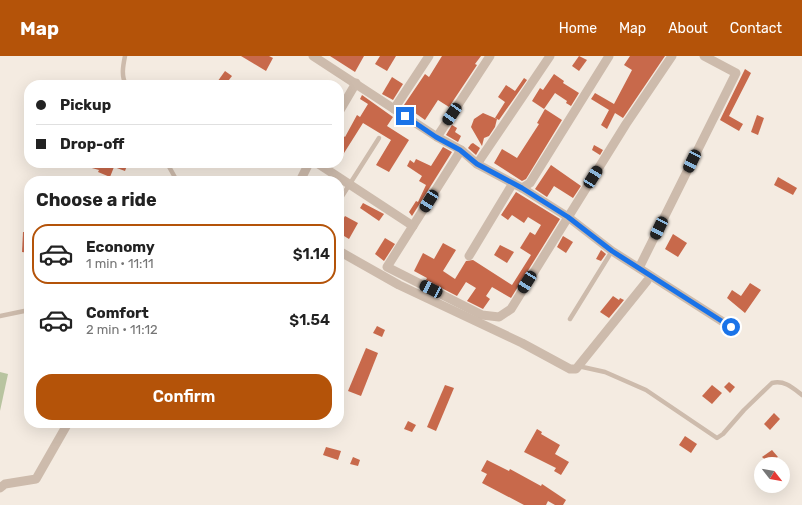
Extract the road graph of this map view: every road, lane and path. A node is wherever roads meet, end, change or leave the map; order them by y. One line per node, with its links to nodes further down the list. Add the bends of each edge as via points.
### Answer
1 (125, 56): 9 (lane)
2 (313, 56): 10 (street)
3 (429, 56): 12 (street)
4 (490, 56): 13 (street)
5 (550, 56): 16 (street)
6 (609, 56): 22 (street, via 530,183)
7 (672, 56): 24 (street)
8 (704, 56): 29 (street, via 736,73)
9 (124, 80)
10 (356, 83): 11 (street); 12 (street)
11 (344, 103)
12 (394, 109): 13 (street)
13 (436, 137): 15 (street)
14 (379, 138): 21 (lane)
15 (460, 150): 16 (street); 25 (street)
16 (477, 164): 20 (street)
17 (325, 168): 18 (street)
18 (337, 176)
19 (344, 181): 21 (street)
20 (513, 183): 22 (street); 28 (street)
21 (349, 184): 23 (lane); 25 (street)
22 (522, 188): 24 (street)
23 (344, 192)
24 (568, 217): 25 (street, via 511,308 499,317 482,315 387,266); 26 (street)
25 (413, 226)
26 (612, 251): 29 (street); 33 (lane)
27 (344, 254): 35 (street, via 399,285 522,343 570,369 576,369)
28 (469, 256)
29 (639, 268): 34 (street)
30 (647, 281): 35 (street)
31 (24, 311): 32 (lane)
32 (0, 316)
33 (570, 319)
34 (731, 327)
35 (578, 366): 36 (lane, via 605,372 646,390 716,438 723,434 772,383 778,381 788,384)
36 (802, 395)
37 (65, 428): 38 (street, via 36,479 6,484)
38 (0, 488)

